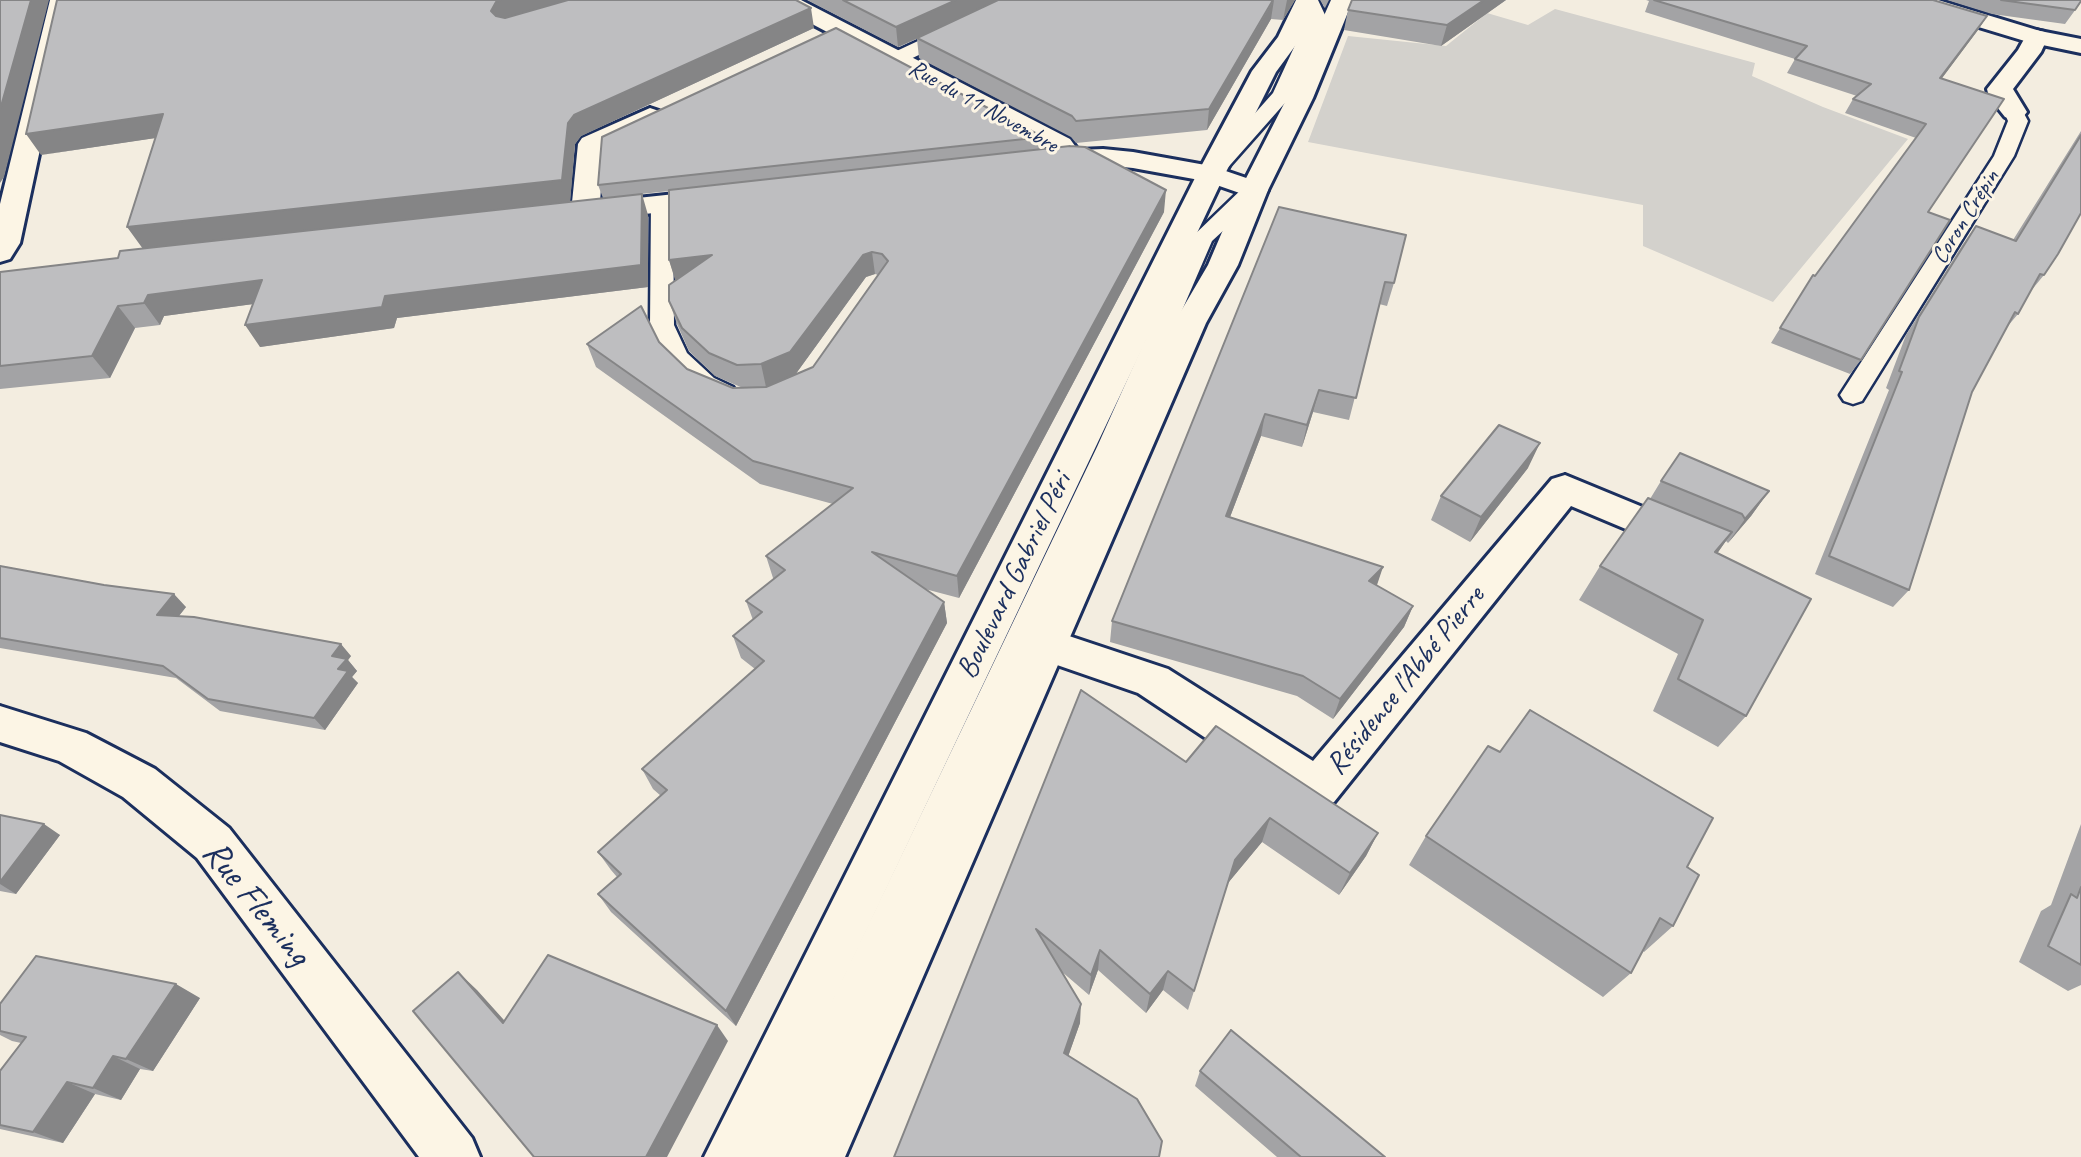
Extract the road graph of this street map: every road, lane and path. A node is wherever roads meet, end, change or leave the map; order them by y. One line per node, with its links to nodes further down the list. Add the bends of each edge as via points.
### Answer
1 (61, 0): 21 (street, via 5,243)
2 (784, 0): 9 (street, Rue du 11 Novembre, via 826,34)
3 (1020, 0): 9 (lane)
4 (1308, 0): 15 (street, Boulevard Gabriel Péri, via 1289,38 1264,71)
5 (1914, 0): 7 (street)
6 (1339, 3): 16 (street, Boulevard Gabriel Péri, via 1300,98)
7 (2036, 37): 8 (street); 10 (street); 12 (street, Coron Crépin, via 2000,89)
8 (2081, 46)
9 (895, 59): 13 (street, Rue du 11 Novembre, via 1060,145)
10 (2081, 59)
11 (678, 103): 19 (street, via 591,144)
12 (2014, 112): 22 (lane, Coron Crépin, via 2018,121 2004,156)
13 (1069, 158): 14 (street); 15 (street, via 1133,160)
14 (1028, 162)
15 (1211, 174): 16 (street); 28 (street, Boulevard Gabriel Péri)
16 (1254, 190): 25 (street, Boulevard Gabriel Péri); 29 (lane, via 1202,238 1104,460)
17 (744, 194): 18 (street)
18 (662, 204): 19 (street); 23 (lane, via 662,325 677,357 705,384)
19 (585, 212): 20 (street)
20 (552, 215)
21 (4, 268)
22 (1853, 395)
23 (750, 400)
24 (1710, 551): 25 (street, Résidence l'Abbé Pierre, via 1565,488 1318,788 1153,681)
25 (1045, 644): 30 (street, Boulevard Gabriel Péri)
26 (0, 724): 27 (street, Rue Fleming, via 71,746 139,783 213,843)
27 (453, 1157)
28 (731, 1157)
29 (778, 1157)
30 (817, 1157)

